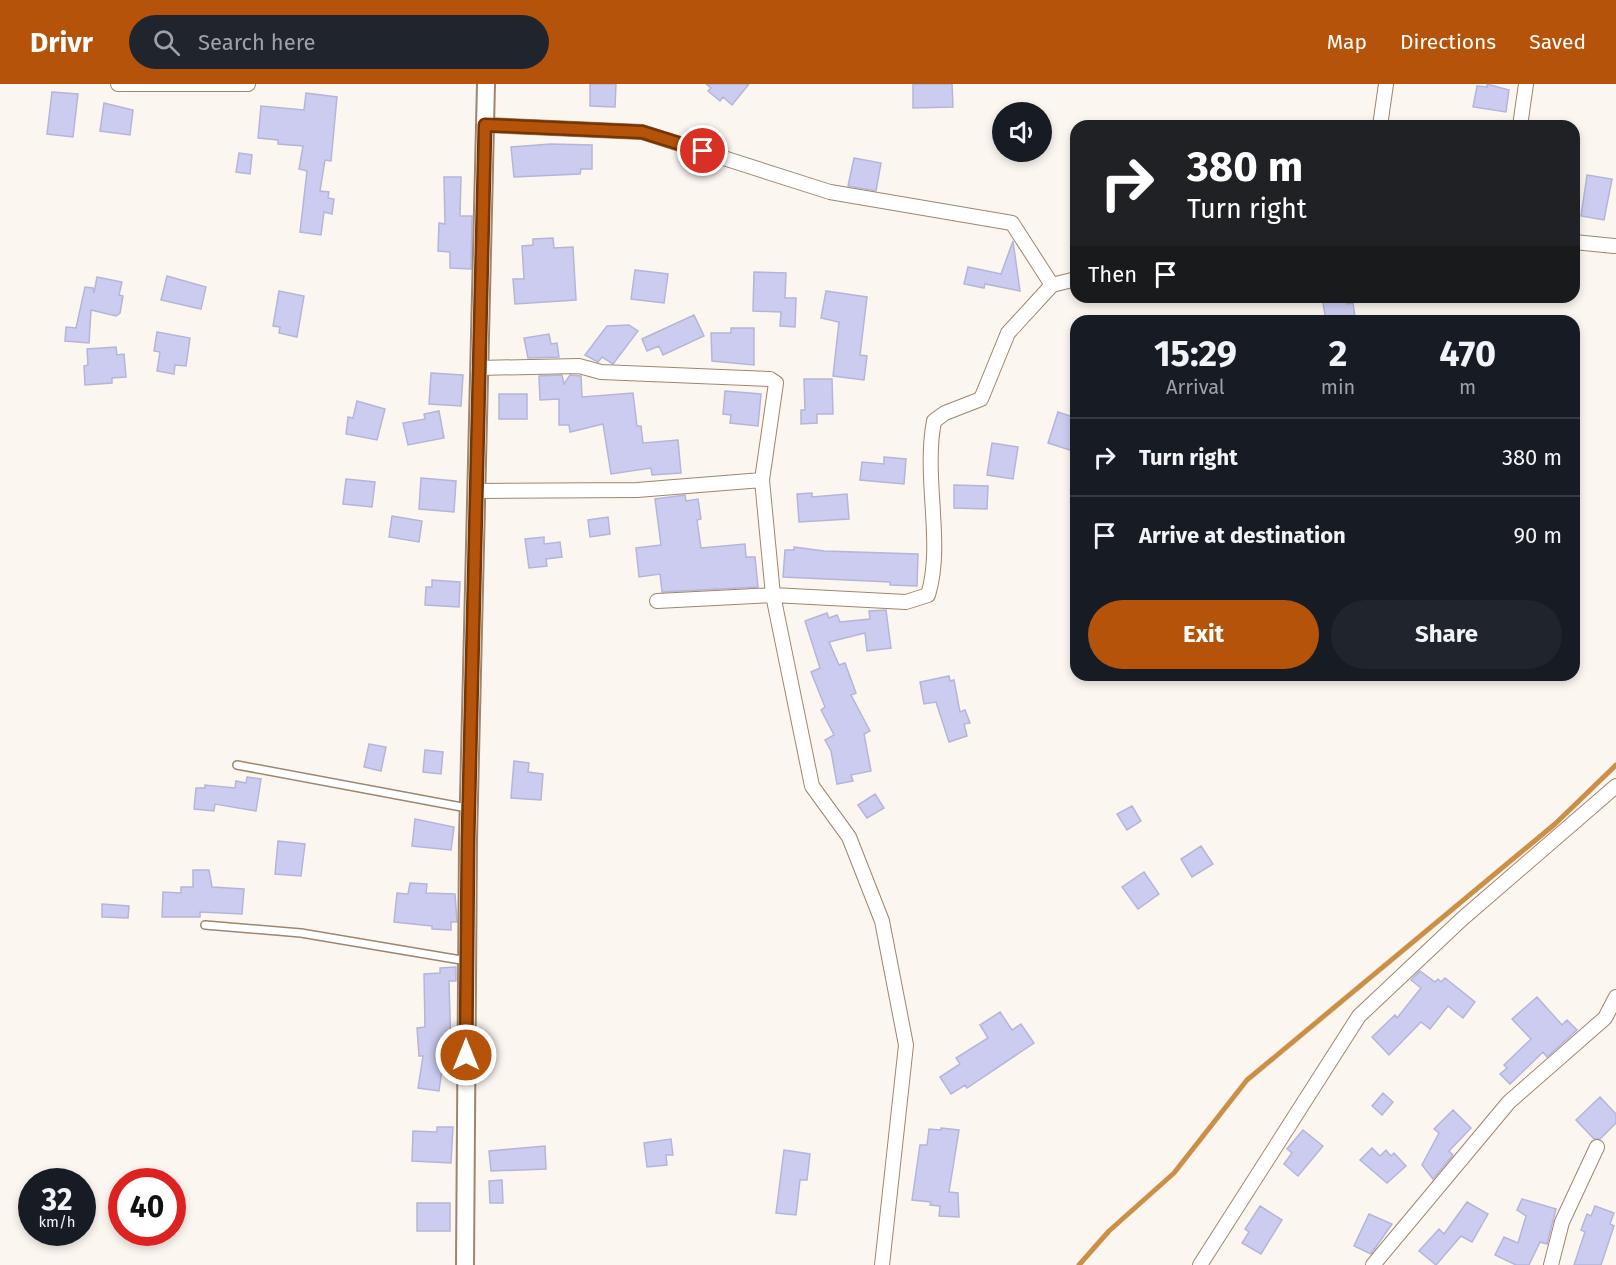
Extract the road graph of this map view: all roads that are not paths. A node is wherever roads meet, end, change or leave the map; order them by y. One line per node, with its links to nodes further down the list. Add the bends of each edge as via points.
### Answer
1 (118, 84): 2 (street)
2 (248, 84)
3 (486, 84): 8 (street)
4 (1386, 84): 6 (street)
5 (1526, 84): 7 (street)
6 (1381, 120)
7 (1521, 120)
8 (485, 125): 12 (street, via 642,132 830,192 1012,223); 13 (street)
9 (1580, 243): 10 (street)
10 (1614, 246)
11 (1070, 280): 12 (street)
12 (1052, 285): 16 (street, via 1008,333 981,399 934,421 929,477 933,568 928,596 906,602)
13 (478, 368): 14 (street, via 579,366 601,372 770,379 776,383); 15 (street)
14 (762, 480): 15 (street, via 637,490); 16 (street)
15 (476, 491): 20 (street)
16 (773, 595): 17 (street); 26 (street, via 812,786 849,837 882,921 906,1045)
17 (657, 601)
18 (237, 765): 20 (lane)
19 (1616, 786): 27 (street, via 1462,919 1359,1016)
20 (469, 808): 22 (street)
21 (205, 925): 22 (lane, via 301,933)
22 (467, 962): 25 (street)
23 (1616, 997): 28 (street, via 1605,1018 1509,1102)
24 (1597, 1147): 29 (street, via 1562,1222)
25 (465, 1265)
26 (882, 1265)
27 (1200, 1265)
28 (1373, 1265)
29 (1551, 1265)

